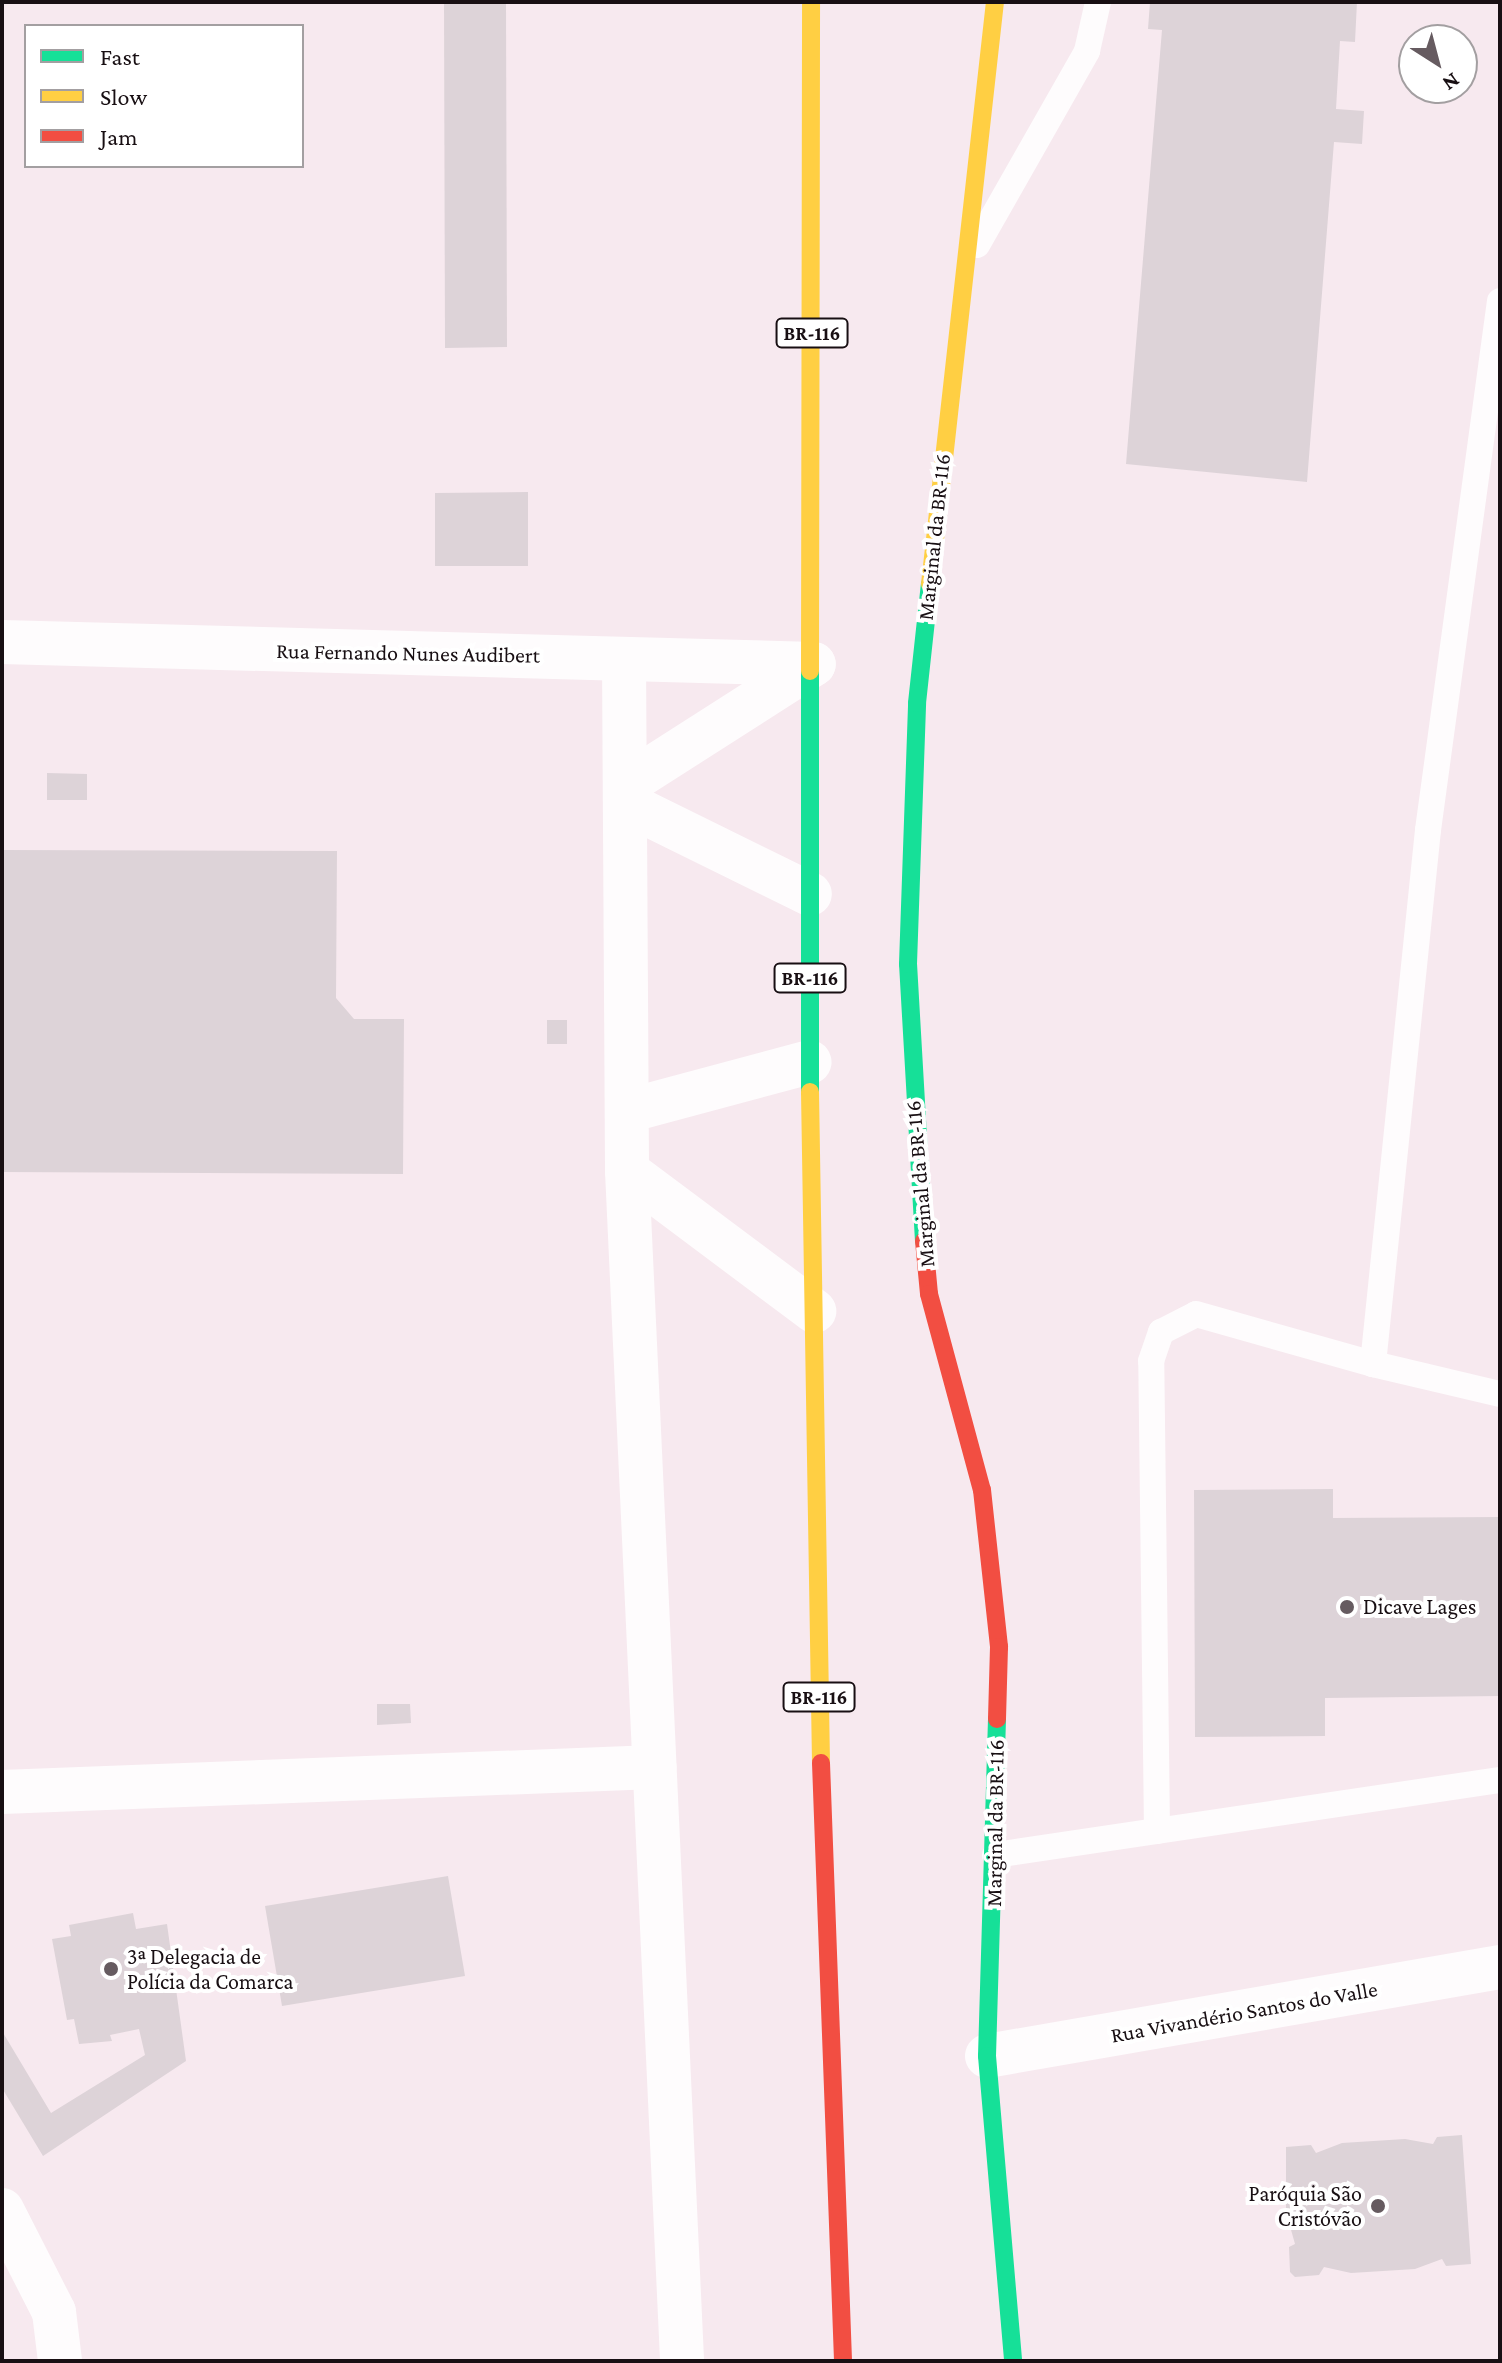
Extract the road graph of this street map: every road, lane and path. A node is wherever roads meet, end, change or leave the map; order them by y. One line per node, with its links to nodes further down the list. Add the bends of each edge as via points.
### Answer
1 (811, 2): 8 (main road, BR-116)
2 (995, 2): 4 (main road, Marginal da BR-116)
3 (1098, 2): 4 (lane, via 1087,51)
4 (963, 269): 21 (main road, Marginal da BR-116, via 917,703 908,964 914,1138 929,1294 959,1387 993,1569 999,1647)
5 (1500, 301): 15 (lane, via 1428,830)
6 (2, 642): 7 (street, Rua Fernando Nunes Audibert)
7 (624, 659): 8 (street, Rua Fernando Nunes Audibert); 9 (street)
8 (814, 664): 9 (street); 10 (main road, BR-116)
9 (625, 794): 10 (street); 12 (street)
10 (810, 894): 11 (main road, BR-116)
11 (810, 1062): 12 (street); 14 (main road, BR-116)
12 (627, 1111): 13 (street)
13 (627, 1171): 14 (street); 17 (street)
14 (814, 1311): 27 (main road, BR-116, via 824,1979)
15 (1373, 1364): 16 (lane); 20 (lane, via 1196,1314 1161,1332 1151,1361)
16 (1500, 1394)
17 (655, 1767): 19 (street); 26 (street)
18 (1500, 1780): 20 (lane)
19 (2, 1792)
20 (1157, 1831): 21 (lane)
21 (995, 1855): 23 (main road, Marginal da BR-116)
22 (1500, 1967): 23 (street, Rua Vivandério Santos do Valle)
23 (987, 2056): 28 (main road, Marginal da BR-116)
24 (2, 2210): 25 (street, via 54,2312)
25 (60, 2361)
26 (682, 2361)
27 (843, 2361)
28 (1013, 2361)

